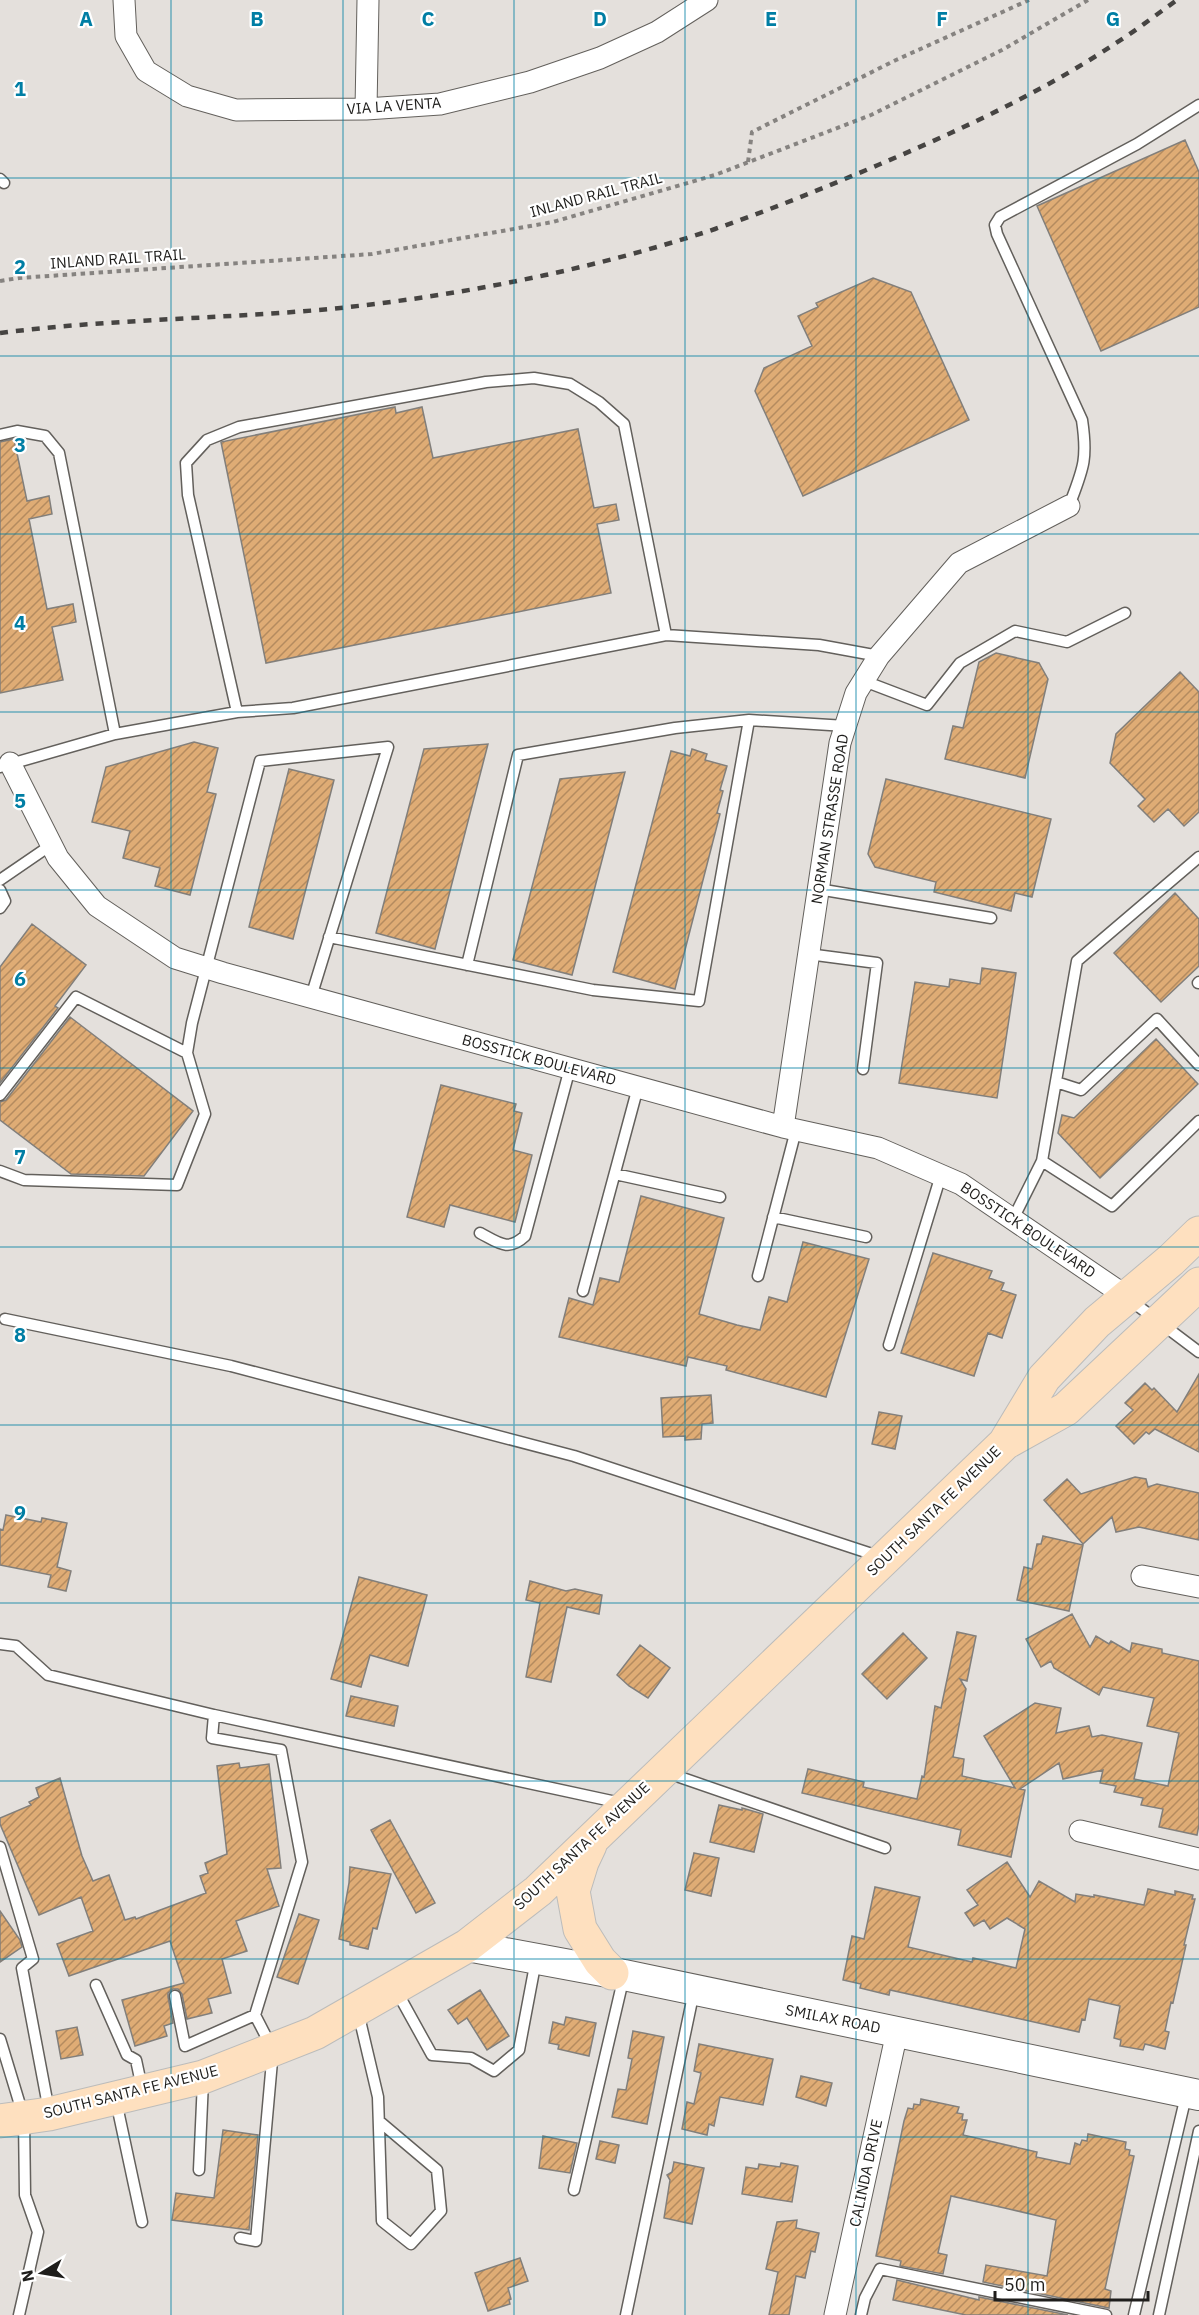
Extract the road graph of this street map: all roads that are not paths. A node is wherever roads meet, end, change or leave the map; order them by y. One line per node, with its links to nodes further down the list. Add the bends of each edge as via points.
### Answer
1 (124, 0): 5 (street, VIA LA VENTA, via 126,36 146,71 187,96 236,110)
2 (368, 0): 5 (street)
3 (707, 0): 5 (street, VIA LA VENTA, via 657,32 600,58 530,82 440,104)
4 (1199, 105): 7 (lane, via 1137,144 1000,217 995,225 1082,420 1084,468)
5 (366, 109)
6 (0, 435): 15 (lane, via 17,431 45,436 59,453)
7 (1069, 506): 10 (street, NORMAN STRASSE ROAD, via 959,562)
8 (1125, 613): 11 (lane, via 1067,642 1015,631 960,663 927,705)
9 (666, 635): 10 (lane, via 819,645); 12 (lane, via 293,708); 12 (lane, via 624,424 570,384 534,378 486,382 239,427 207,441 186,463 188,495)
10 (879, 656): 11 (street, NORMAN STRASSE ROAD)
11 (864, 681): 14 (street, NORMAN STRASSE ROAD)
12 (237, 712): 15 (lane)
13 (749, 720): 14 (lane); 26 (lane, via 675,728 518,755); 26 (lane, via 699,1001 593,990)
14 (846, 726): 20 (street, NORMAN STRASSE ROAD, via 840,743)
15 (115, 734): 16 (lane)
16 (3, 764): 17 (street, BOSSTICK BOULEVARD)
17 (51, 845): 19 (lane); 27 (street, BOSSTICK BOULEVARD, via 57,858 97,906 175,958)
18 (1197, 861): 33 (lane, via 1077,961)
19 (0, 880)
20 (818, 889): 23 (lane); 25 (street, NORMAN STRASSE ROAD)
21 (0, 890): 22 (lane, via 5,901)
22 (0, 908)
23 (991, 918)
24 (330, 938): 26 (lane); 27 (lane, via 388,747 260,762); 28 (lane)
25 (808, 954): 32 (lane, via 878,963); 37 (street, NORMAN STRASSE ROAD)
26 (467, 965)
27 (206, 968): 28 (street, BOSSTICK BOULEVARD); 29 (lane)
28 (311, 997): 31 (street, BOSSTICK BOULEVARD)
29 (187, 1053): 35 (lane, via 76,997); 39 (lane, via 205,1114 177,1185 24,1180)
30 (1199, 1065): 33 (lane, via 1157,1019 1081,1090)
31 (570, 1068): 34 (street, BOSSTICK BOULEVARD); 45 (lane, via 525,1236 517,1244 505,1246)
32 (863, 1069)
33 (1056, 1083): 38 (lane)
34 (638, 1087): 37 (street, BOSSTICK BOULEVARD); 40 (lane)
35 (0, 1095)
36 (1199, 1121): 38 (lane, via 1112,1206)
37 (789, 1128): 41 (street, BOSSTICK BOULEVARD, via 879,1148); 43 (lane)
38 (1042, 1161): 44 (lane)
39 (0, 1171)
40 (615, 1174): 42 (lane); 50 (lane)
41 (940, 1175): 44 (street, BOSSTICK BOULEVARD, via 961,1184); 54 (lane)
42 (720, 1197)
43 (773, 1217): 47 (lane); 48 (lane)
44 (1013, 1219): 51 (street, BOSSTICK BOULEVARD)
45 (480, 1233)
46 (1199, 1233): 51 (main road, SOUTH SANTA FE AVENUE)
47 (866, 1237)
48 (758, 1276)
49 (1199, 1284): 53 (main road, SOUTH SANTA FE AVENUE)
50 (583, 1291)
51 (1126, 1297): 53 (lane); 56 (main road, SOUTH SANTA FE AVENUE, via 1044,1378)
52 (5, 1319): 57 (lane, via 231,1366 574,1456)
53 (1159, 1322): 55 (lane); 56 (main road, SOUTH SANTA FE AVENUE, via 1066,1409)
54 (889, 1345)
55 (1199, 1352)
56 (1005, 1443): 57 (main road, SOUTH SANTA FE AVENUE)
57 (884, 1558): 62 (main road, SOUTH SANTA FE AVENUE)
58 (1142, 1576): 59 (street)
59 (1199, 1587)
60 (0, 1644): 61 (lane, via 16,1646 48,1675)
61 (214, 1715): 63 (lane); 77 (lane, via 212,1738 281,1750 302,1862)
62 (662, 1771): 63 (main road, SOUTH SANTA FE AVENUE); 67 (lane)
63 (627, 1804): 65 (main road, SOUTH SANTA FE AVENUE)
64 (1080, 1831): 68 (street)
65 (596, 1834): 69 (main road, SOUTH SANTA FE AVENUE, via 538,1890); 71 (main road, via 573,1891 580,1929 600,1960)
66 (0, 1847): 84 (lane, via 33,1959 22,1968)
67 (885, 1848)
68 (1199, 1859)
69 (467, 1946): 70 (street, SMILAX ROAD); 73 (main road, SOUTH SANTA FE AVENUE)
70 (536, 1959): 71 (street, SMILAX ROAD); 73 (lane, via 519,2050 494,2071 471,2058 432,2055)
71 (618, 1974): 74 (street, SMILAX ROAD); 88 (lane)
72 (96, 1985): 83 (lane, via 127,2055 136,2060)
73 (395, 1988): 76 (main road, SOUTH SANTA FE AVENUE)
74 (694, 1991): 78 (street, SMILAX ROAD); 92 (lane)
75 (175, 1996): 77 (lane, via 185,2046)
76 (357, 2009): 80 (main road, SOUTH SANTA FE AVENUE, via 315,2033); 85 (lane, via 378,2097)
77 (255, 2015): 80 (lane)
78 (897, 2032): 82 (street, SMILAX ROAD); 93 (street, CALINDA DRIVE)
79 (0, 2039): 84 (lane)
80 (273, 2050): 81 (main road, SOUTH SANTA FE AVENUE); 90 (lane, via 256,2241)
81 (203, 2077): 83 (main road, SOUTH SANTA FE AVENUE); 87 (lane)
82 (1195, 2092): 96 (lane)
83 (129, 2095): 84 (main road, SOUTH SANTA FE AVENUE); 89 (lane)
84 (24, 2118): 91 (lane, via 25,2195 38,2232)
85 (379, 2121): 85 (lane, via 382,2221 411,2244 441,2211 437,2170)
86 (1199, 2131): 97 (lane)
87 (199, 2170)
88 (574, 2190)
89 (142, 2222)
90 (240, 2238)
91 (19, 2315)
92 (626, 2315)
93 (835, 2315)
94 (861, 2315): 95 (lane, via 880,2269)
95 (1106, 2315)
96 (1134, 2315)
97 (1159, 2315)

